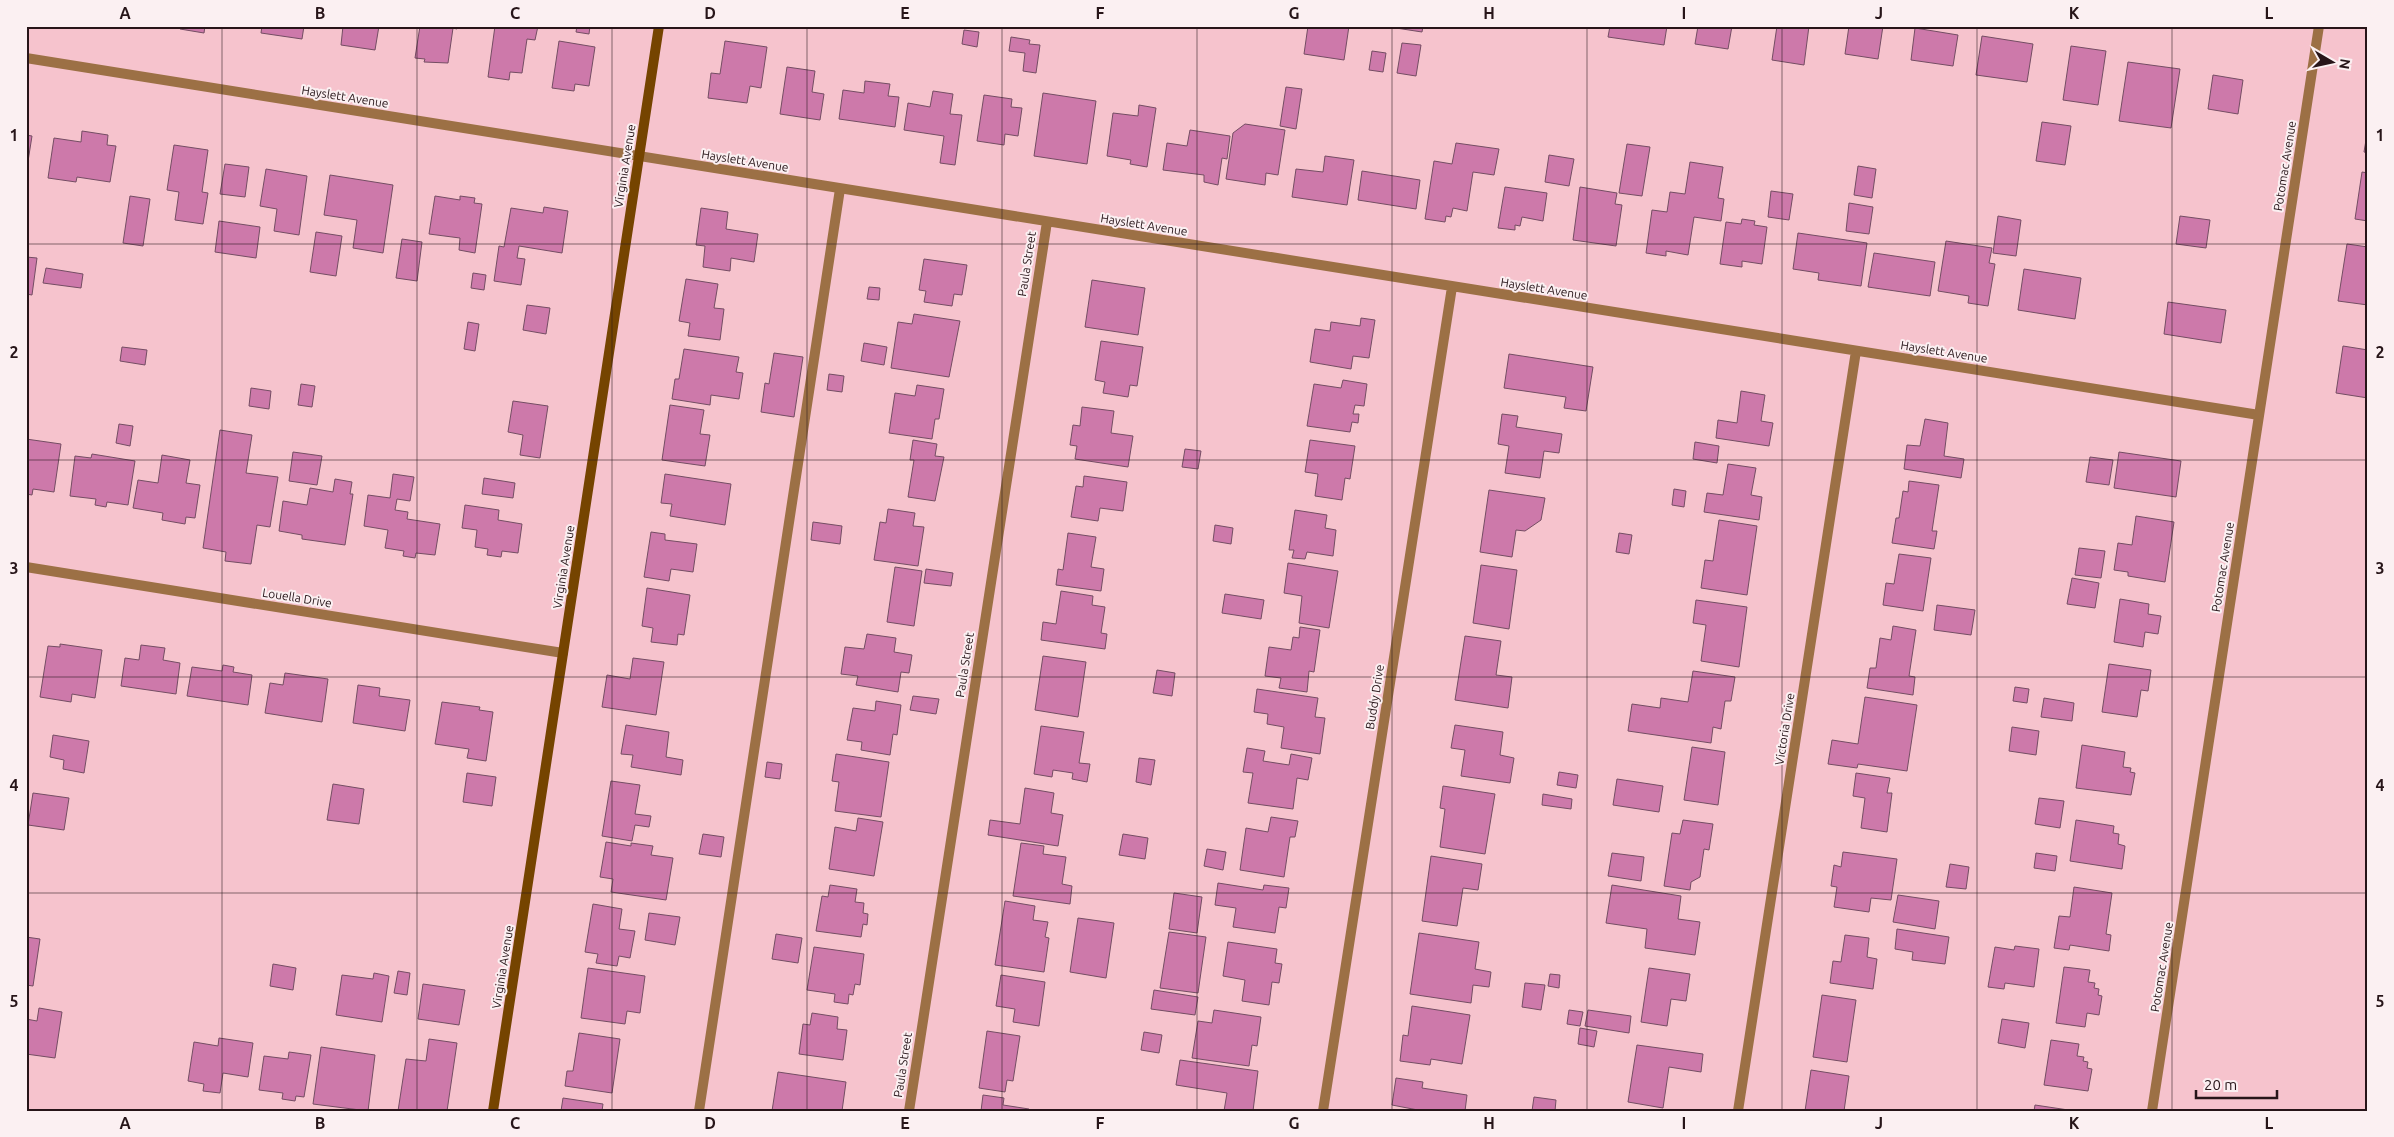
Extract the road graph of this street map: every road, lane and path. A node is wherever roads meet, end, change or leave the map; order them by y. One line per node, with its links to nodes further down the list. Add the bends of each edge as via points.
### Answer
1 (659, 26): 4 (street, Virginia Avenue)
2 (2315, 27): 9 (street, Potomac Avenue)
3 (26, 58): 4 (street, Hayslett Avenue)
4 (639, 157): 5 (street, Hayslett Avenue); 11 (street, Virginia Avenue)
5 (840, 189): 6 (street, Hayslett Avenue); 13 (street)
6 (1047, 222): 7 (street, Hayslett Avenue); 14 (street, Paula Street)
7 (1452, 287): 8 (street, Hayslett Avenue); 15 (street, Buddy Drive)
8 (1856, 351): 9 (street, Hayslett Avenue); 16 (street, Victoria Drive)
9 (2259, 415): 17 (street, Potomac Avenue)
10 (26, 567): 11 (street, Louella Drive)
11 (563, 653): 12 (street, Virginia Avenue)
12 (494, 1111)
13 (699, 1111)
14 (909, 1111)
15 (1323, 1111)
16 (1738, 1111)
17 (2152, 1111)

